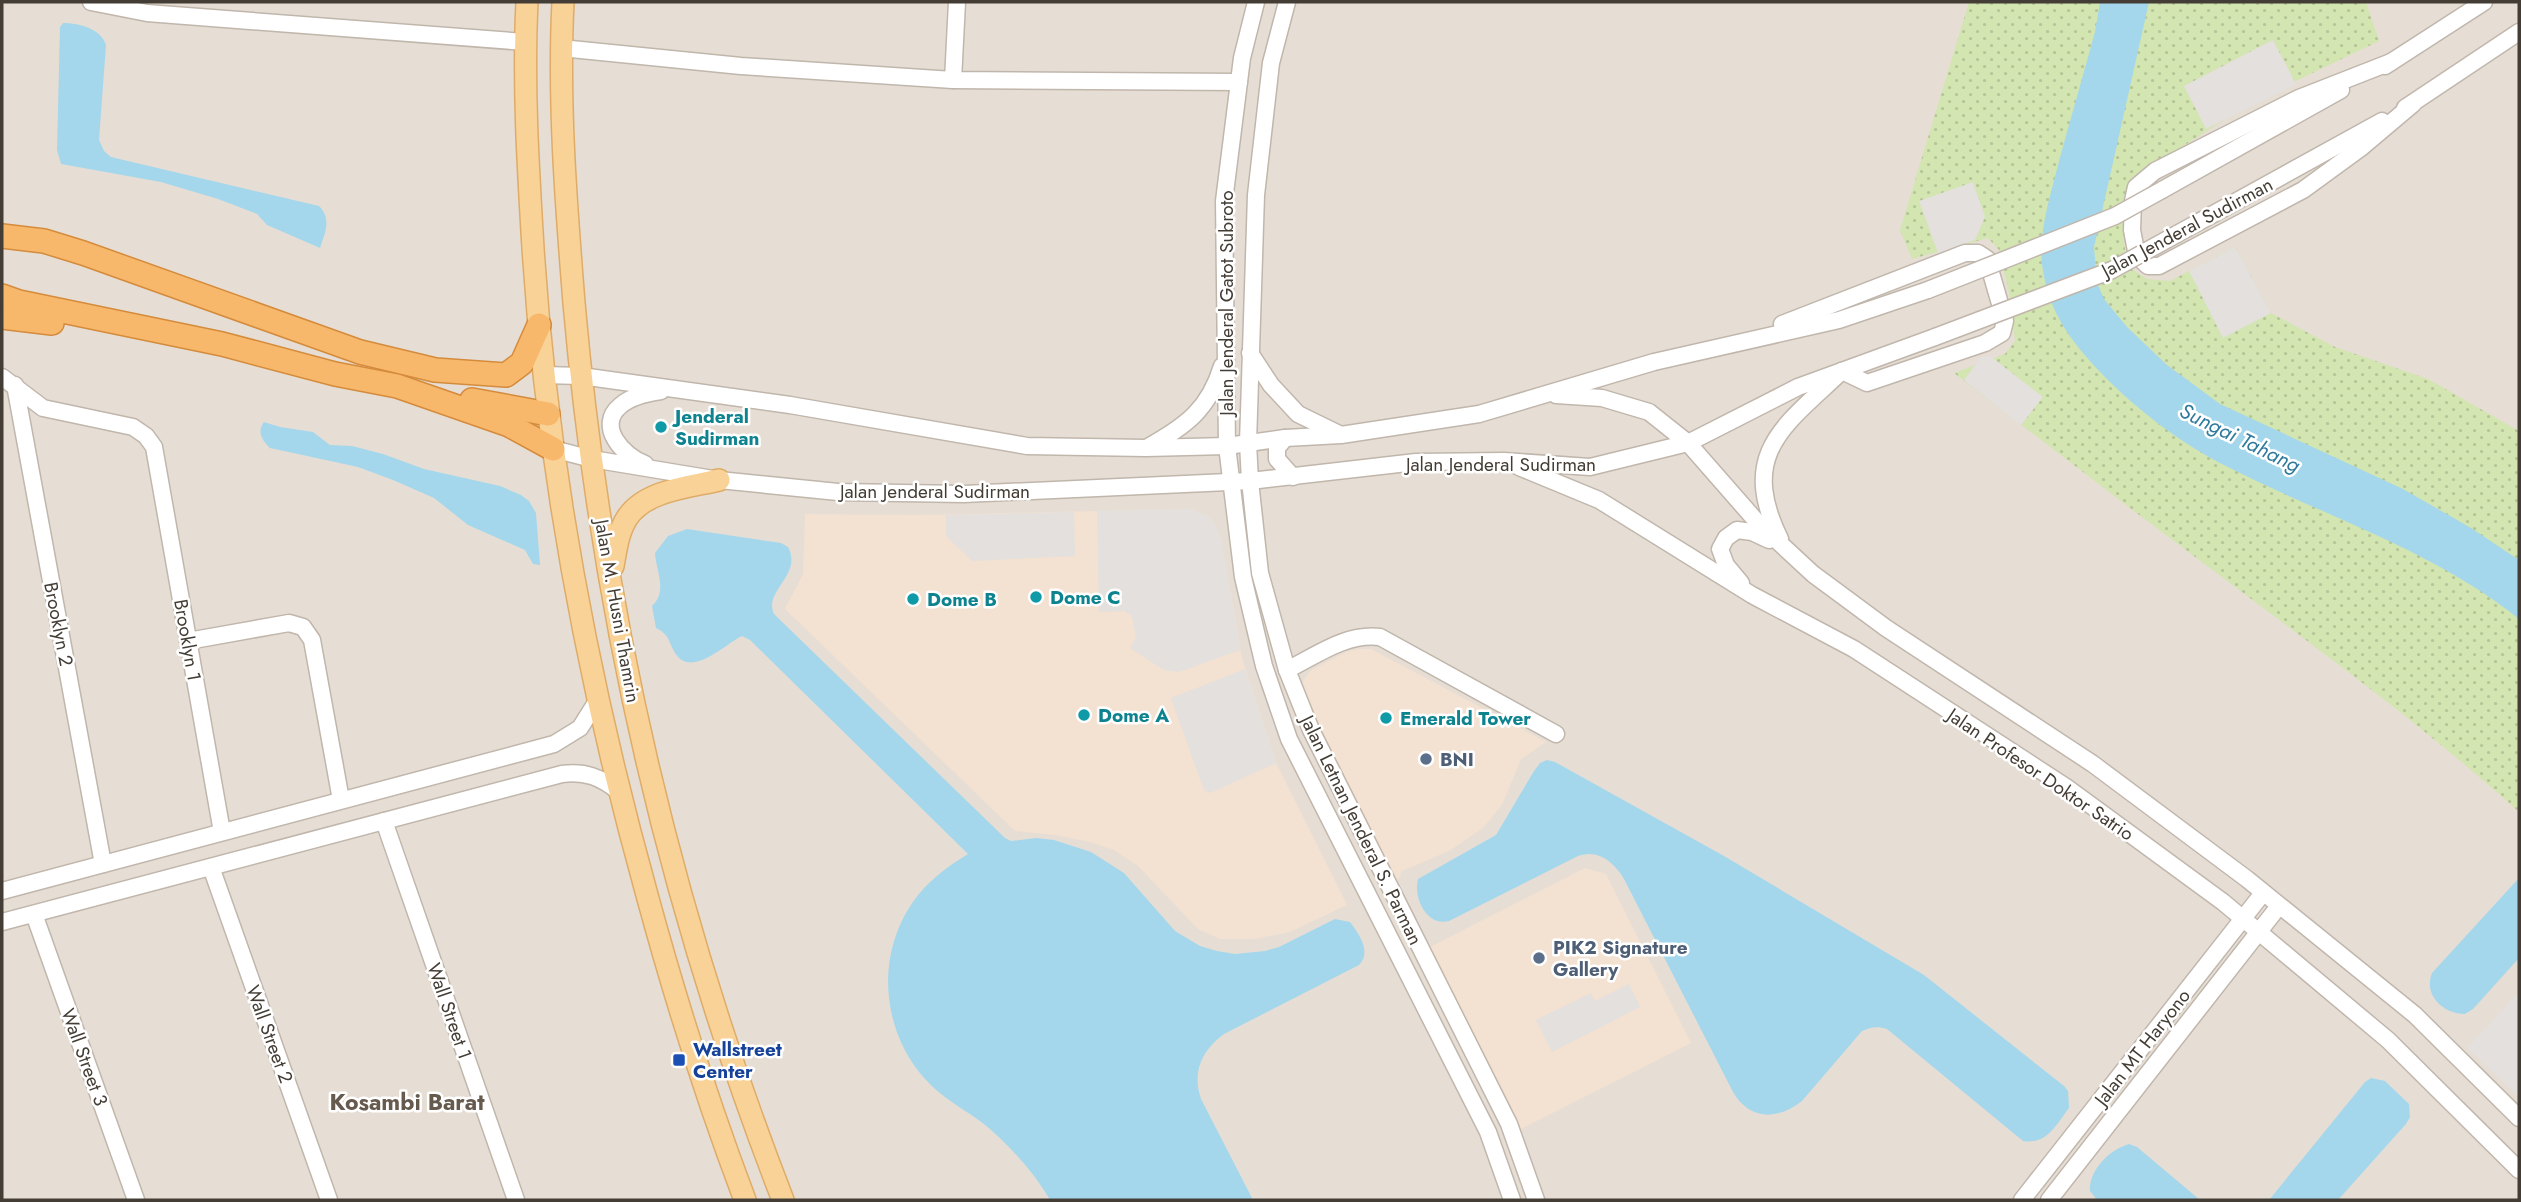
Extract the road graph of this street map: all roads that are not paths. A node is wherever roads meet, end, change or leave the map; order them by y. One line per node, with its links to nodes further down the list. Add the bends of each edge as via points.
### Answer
1 (91, 2): 9 (street, via 147,13)
2 (527, 2): 9 (main road, Jalan M. Husni Thamrin)
3 (563, 2): 10 (main road, Jalan M. Husni Thamrin)
4 (957, 2): 12 (street)
5 (1256, 2): 13 (street, Jalan Jenderal Gatot Subroto)
6 (1287, 2): 21 (street, Jalan Jenderal Gatot Subroto, via 1271,62 1255,195)
7 (2484, 2): 11 (street, Jalan Jenderal Sudirman)
8 (2519, 32): 14 (street, Jalan Jenderal Sudirman)
9 (525, 42): 18 (main road, Jalan M. Husni Thamrin)
10 (561, 48): 12 (street); 25 (main road, Jalan M. Husni Thamrin, via 566,188)
11 (2391, 62): 14 (street, via 2299,98 2155,171 2136,187 2133,201 2137,256 2148,267 2159,266 2303,190); 20 (street, Jalan Jenderal Sudirman, bridge, via 2115,216 1839,320)
12 (953, 80): 13 (street)
13 (1239, 82): 22 (street, Jalan Jenderal Gatot Subroto, via 1224,201)
14 (2413, 104): 23 (street, Jalan Jenderal Sudirman, bridge, via 2112,270)
15 (2, 236): 18 (highway, via 44,241 83,253 360,352 435,370 506,375 522,363)
16 (2, 296): 19 (highway)
17 (2, 317): 19 (highway)
18 (539, 325): 24 (main road, Jalan M. Husni Thamrin)
19 (222, 344): 27 (highway)
20 (1697, 352): 23 (street, via 1819,311 1965,253 1987,259 2005,321 2002,333 1867,383); 29 (street, Jalan Jenderal Sudirman)
21 (1251, 353): 31 (street, via 1271,385 1298,414); 33 (street, Jalan Jenderal Gatot Subroto)
22 (1225, 355): 35 (street, Jalan Jenderal Gatot Subroto); 37 (street, via 1217,383 1199,412)
23 (1842, 371): 34 (street, Jalan Jenderal Sudirman, via 1798,387); 45 (street, via 1784,426 1763,467 1769,517)
24 (544, 375): 25 (street, Jalan Jenderal Sudirman); 30 (main road, Jalan M. Husni Thamrin)
25 (581, 376): 28 (street, Jalan Jenderal Sudirman); 38 (main road, Jalan M. Husni Thamrin)
26 (8, 381): 48 (street, Brooklyn 1, via 43,408 132,427 154,447); 56 (street, Brooklyn 2)
27 (397, 386): 30 (highway); 36 (highway, via 509,425)
28 (677, 389): 37 (street, Jalan Jenderal Sudirman, via 1027,446); 40 (street, via 629,400 615,411 611,425 617,443 628,455)
29 (1543, 395): 31 (street, Jalan Jenderal Sudirman, via 1479,414); 34 (street, Jalan Profesor Doktor Satrio, via 1602,398 1649,412)
30 (548, 414): 36 (main road, Jalan M. Husni Thamrin)
31 (1341, 435): 32 (street, Jalan Jenderal Sudirman)
32 (1285, 438): 33 (street, Jalan Jenderal Sudirman); 41 (street, via 1277,448 1277,459)
33 (1248, 443): 35 (street, Jalan Jenderal Sudirman); 44 (street, Jalan Letnan Jenderal S. Parman)
34 (1688, 443): 39 (street, Jalan Jenderal Sudirman, via 1590,467); 45 (street, Jalan Profesor Doktor Satrio)
35 (1227, 446): 37 (street, Jalan Jenderal Sudirman); 43 (street, Jalan Jenderal Gatot Subroto)
36 (553, 449): 38 (street, Jalan Jenderal Sudirman); 50 (main road, Jalan M. Husni Thamrin)
37 (1146, 449)
38 (592, 459): 40 (street, Jalan Jenderal Sudirman); 46 (main road, Jalan M. Husni Thamrin)
39 (1504, 461): 41 (street, Jalan Jenderal Sudirman, via 1416,462); 47 (street, Jalan Profesor Doktor Satrio, via 1599,500)
40 (674, 473): 42 (street, Jalan Jenderal Sudirman)
41 (1293, 477): 44 (street, Jalan Jenderal Sudirman)
42 (719, 480): 43 (street, Jalan Jenderal Sudirman, via 838,492 929,494); 46 (main road, via 656,496 634,510 620,535)
43 (1230, 481): 44 (street, Jalan Jenderal Sudirman); 72 (street, Jalan Letnan Jenderal S. Parman, via 1243,577 1264,666 1289,739 1488,1132)
44 (1250, 481): 49 (street, Jalan Letnan Jenderal S. Parman, via 1260,573)
45 (1784, 547): 47 (street, via 1752,532 1737,530 1726,538 1720,549 1726,565); 59 (street, Jalan Profesor Doktor Satrio, via 1886,628 2092,764)
46 (610, 582): 71 (main road, Jalan M. Husni Thamrin, via 632,697 687,911 726,1042)
47 (1752, 595): 62 (street, Jalan Profesor Doktor Satrio, via 1854,649 2066,788)
48 (188, 641): 53 (street, via 289,622 303,627 312,640); 55 (street, Brooklyn 1)
49 (1287, 670): 51 (street, via 1348,639 1380,637); 73 (street, Jalan Letnan Jenderal S. Parman, via 1311,730 1509,1124)
50 (597, 701): 52 (main road, Jalan M. Husni Thamrin); 53 (street, via 580,729 554,744)
51 (1556, 734)
52 (619, 792): 54 (street, via 600,778 575,772); 70 (main road, Jalan M. Husni Thamrin, via 687,1034)
53 (341, 800): 55 (street)
54 (384, 821): 57 (street); 69 (street, Wall Street 1)
55 (222, 832): 56 (street)
56 (103, 864): 58 (street)
57 (211, 867): 61 (street); 68 (street, Wall Street 2)
58 (2, 891)
59 (2263, 893): 60 (street, Jalan Profesor Doktor Satrio); 62 (street, Jalan MT Haryono)
60 (2279, 906): 64 (street, Jalan MT Haryono); 65 (street, Jalan Profesor Doktor Satrio, via 2415,1015)
61 (34, 914): 63 (street); 67 (street, Wall Street 3)
62 (2243, 919): 64 (street, Jalan Profesor Doktor Satrio); 74 (street, Jalan MT Haryono)
63 (2, 922)
64 (2259, 932): 66 (street, Jalan Profesor Doktor Satrio, via 2388,1040); 75 (street, Jalan MT Haryono)
65 (2519, 1118)
66 (2519, 1170)
67 (136, 1200)
68 (329, 1200)
69 (516, 1200)
70 (745, 1200)
71 (783, 1200)
72 (1512, 1200)
73 (1535, 1200)
74 (2022, 1200)
75 (2049, 1200)

